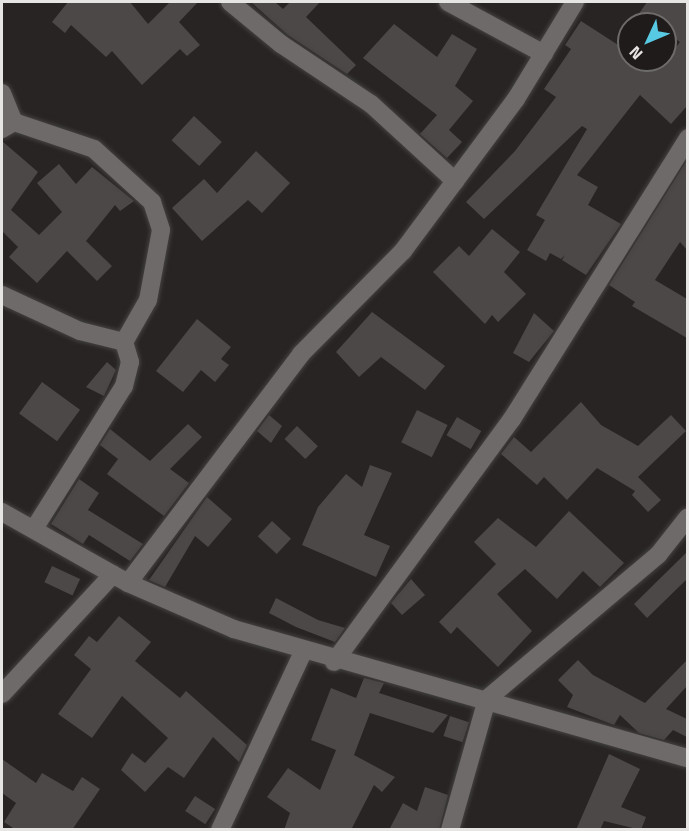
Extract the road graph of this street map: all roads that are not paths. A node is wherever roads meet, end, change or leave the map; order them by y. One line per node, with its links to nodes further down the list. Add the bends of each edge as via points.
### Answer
1 (230, 2): 8 (street, via 281,44 371,104)
2 (448, 2): 4 (street)
3 (575, 2): 4 (street)
4 (544, 54): 8 (street)
5 (2, 93): 6 (street)
6 (8, 126): 10 (street, via 94,149 152,202 161,230 148,300)
7 (687, 138): 16 (street, via 512,420)
8 (455, 181): 14 (street, via 403,251 301,354)
9 (2, 295): 10 (street, via 80,331)
10 (124, 342): 13 (street, via 130,362 124,386)
11 (2, 512): 13 (street)
12 (687, 517): 18 (street, via 658,555)
13 (34, 529): 14 (street)
14 (121, 579): 15 (street, via 234,629); 17 (street)
15 (303, 652): 16 (street); 20 (street)
16 (334, 662): 18 (street)
17 (2, 694)
18 (487, 699): 19 (street); 21 (street)
19 (687, 758)
20 (220, 830)
21 (450, 830)

